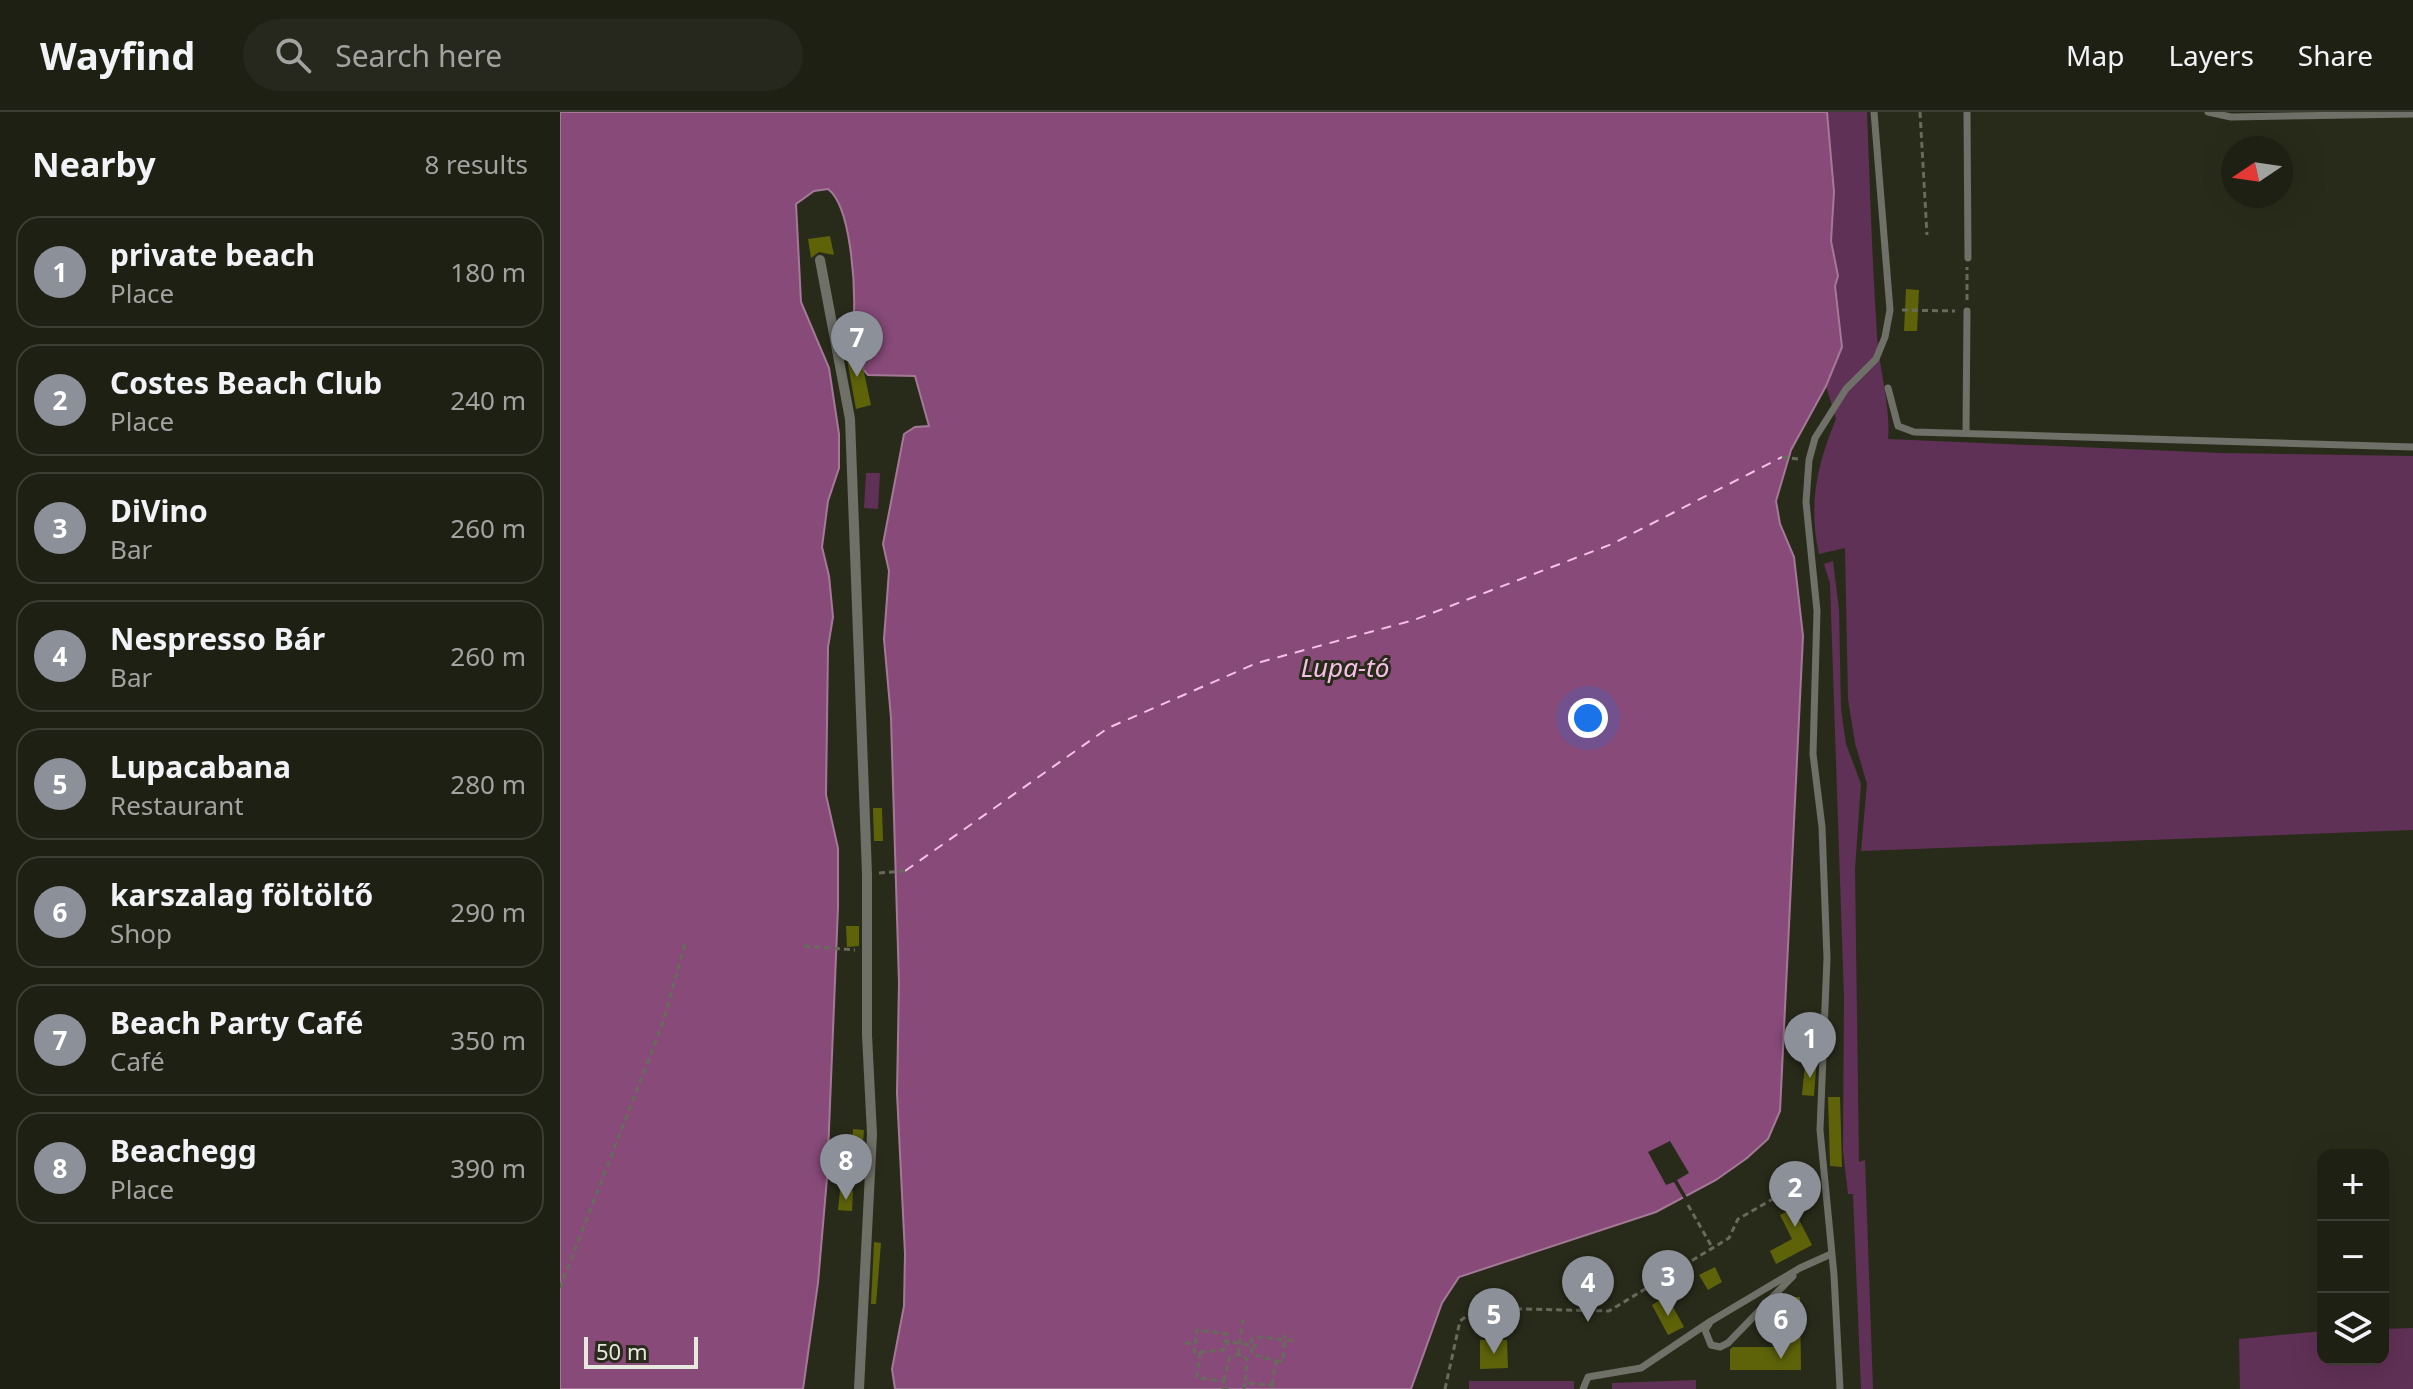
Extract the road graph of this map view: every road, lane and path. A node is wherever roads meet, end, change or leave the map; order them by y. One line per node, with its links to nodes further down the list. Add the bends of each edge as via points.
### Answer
1 (1874, 112): 9 (lane)
2 (1920, 112): 6 (path)
3 (1967, 112): 7 (lane)
4 (2208, 112): 5 (lane, via 2231,117)
5 (2413, 114)
6 (1927, 235)
7 (1968, 258): 10 (path)
8 (820, 260): 17 (street, via 850,419)
9 (1890, 310): 10 (path); 15 (lane, via 1876,359 1825,417)
10 (1967, 311): 12 (lane)
11 (1888, 388): 12 (lane, via 1898,426 1914,432)
12 (1966, 433): 13 (lane)
13 (2413, 447)
14 (1782, 457): 15 (path)
15 (1809, 460): 21 (lane, via 1806,502 1817,611 1813,754 1827,958)
16 (905, 871): 17 (path)
17 (867, 874): 20 (street)
18 (685, 944): 26 (path, via 662,1025)
19 (804, 946): 20 (path)
20 (867, 951): 44 (street, via 872,1134)
21 (1823, 1170): 23 (path, via 1738,1219 1729,1238); 24 (lane)
22 (1688, 1205): 23 (path)
23 (1712, 1247): 47 (path, via 1609,1311 1478,1308 1460,1321)
24 (1831, 1254): 25 (lane); 49 (lane)
25 (1800, 1268): 28 (lane); 28 (lane, via 1720,1347 1707,1337)
26 (560, 1288)
27 (1243, 1320): 35 (path)
28 (1711, 1321): 48 (lane, via 1641,1368 1588,1377)
29 (1285, 1337): 31 (path); 36 (path, via 1257,1337); 40 (path, via 1283,1361)
30 (1223, 1341): 32 (path)
31 (1295, 1341)
32 (1229, 1342): 34 (path, via 1220,1331 1197,1330); 35 (path); 38 (path, via 1223,1350)
33 (1185, 1343): 34 (path)
34 (1195, 1344): 38 (path, via 1194,1352)
35 (1240, 1344): 36 (path); 39 (path)
36 (1250, 1345): 37 (path); 40 (path, via 1252,1354)
37 (1257, 1346)
38 (1200, 1352): 41 (path, via 1197,1378)
39 (1238, 1354): 41 (path, via 1229,1358); 42 (path, via 1247,1360)
40 (1276, 1361): 43 (path)
41 (1224, 1381): 45 (path, via 1223,1388)
42 (1245, 1383): 43 (path); 46 (path)
43 (1273, 1387)
44 (859, 1389)
45 (1230, 1389)
46 (1244, 1389)
47 (1445, 1389)
48 (1583, 1389)
49 (1840, 1389)

